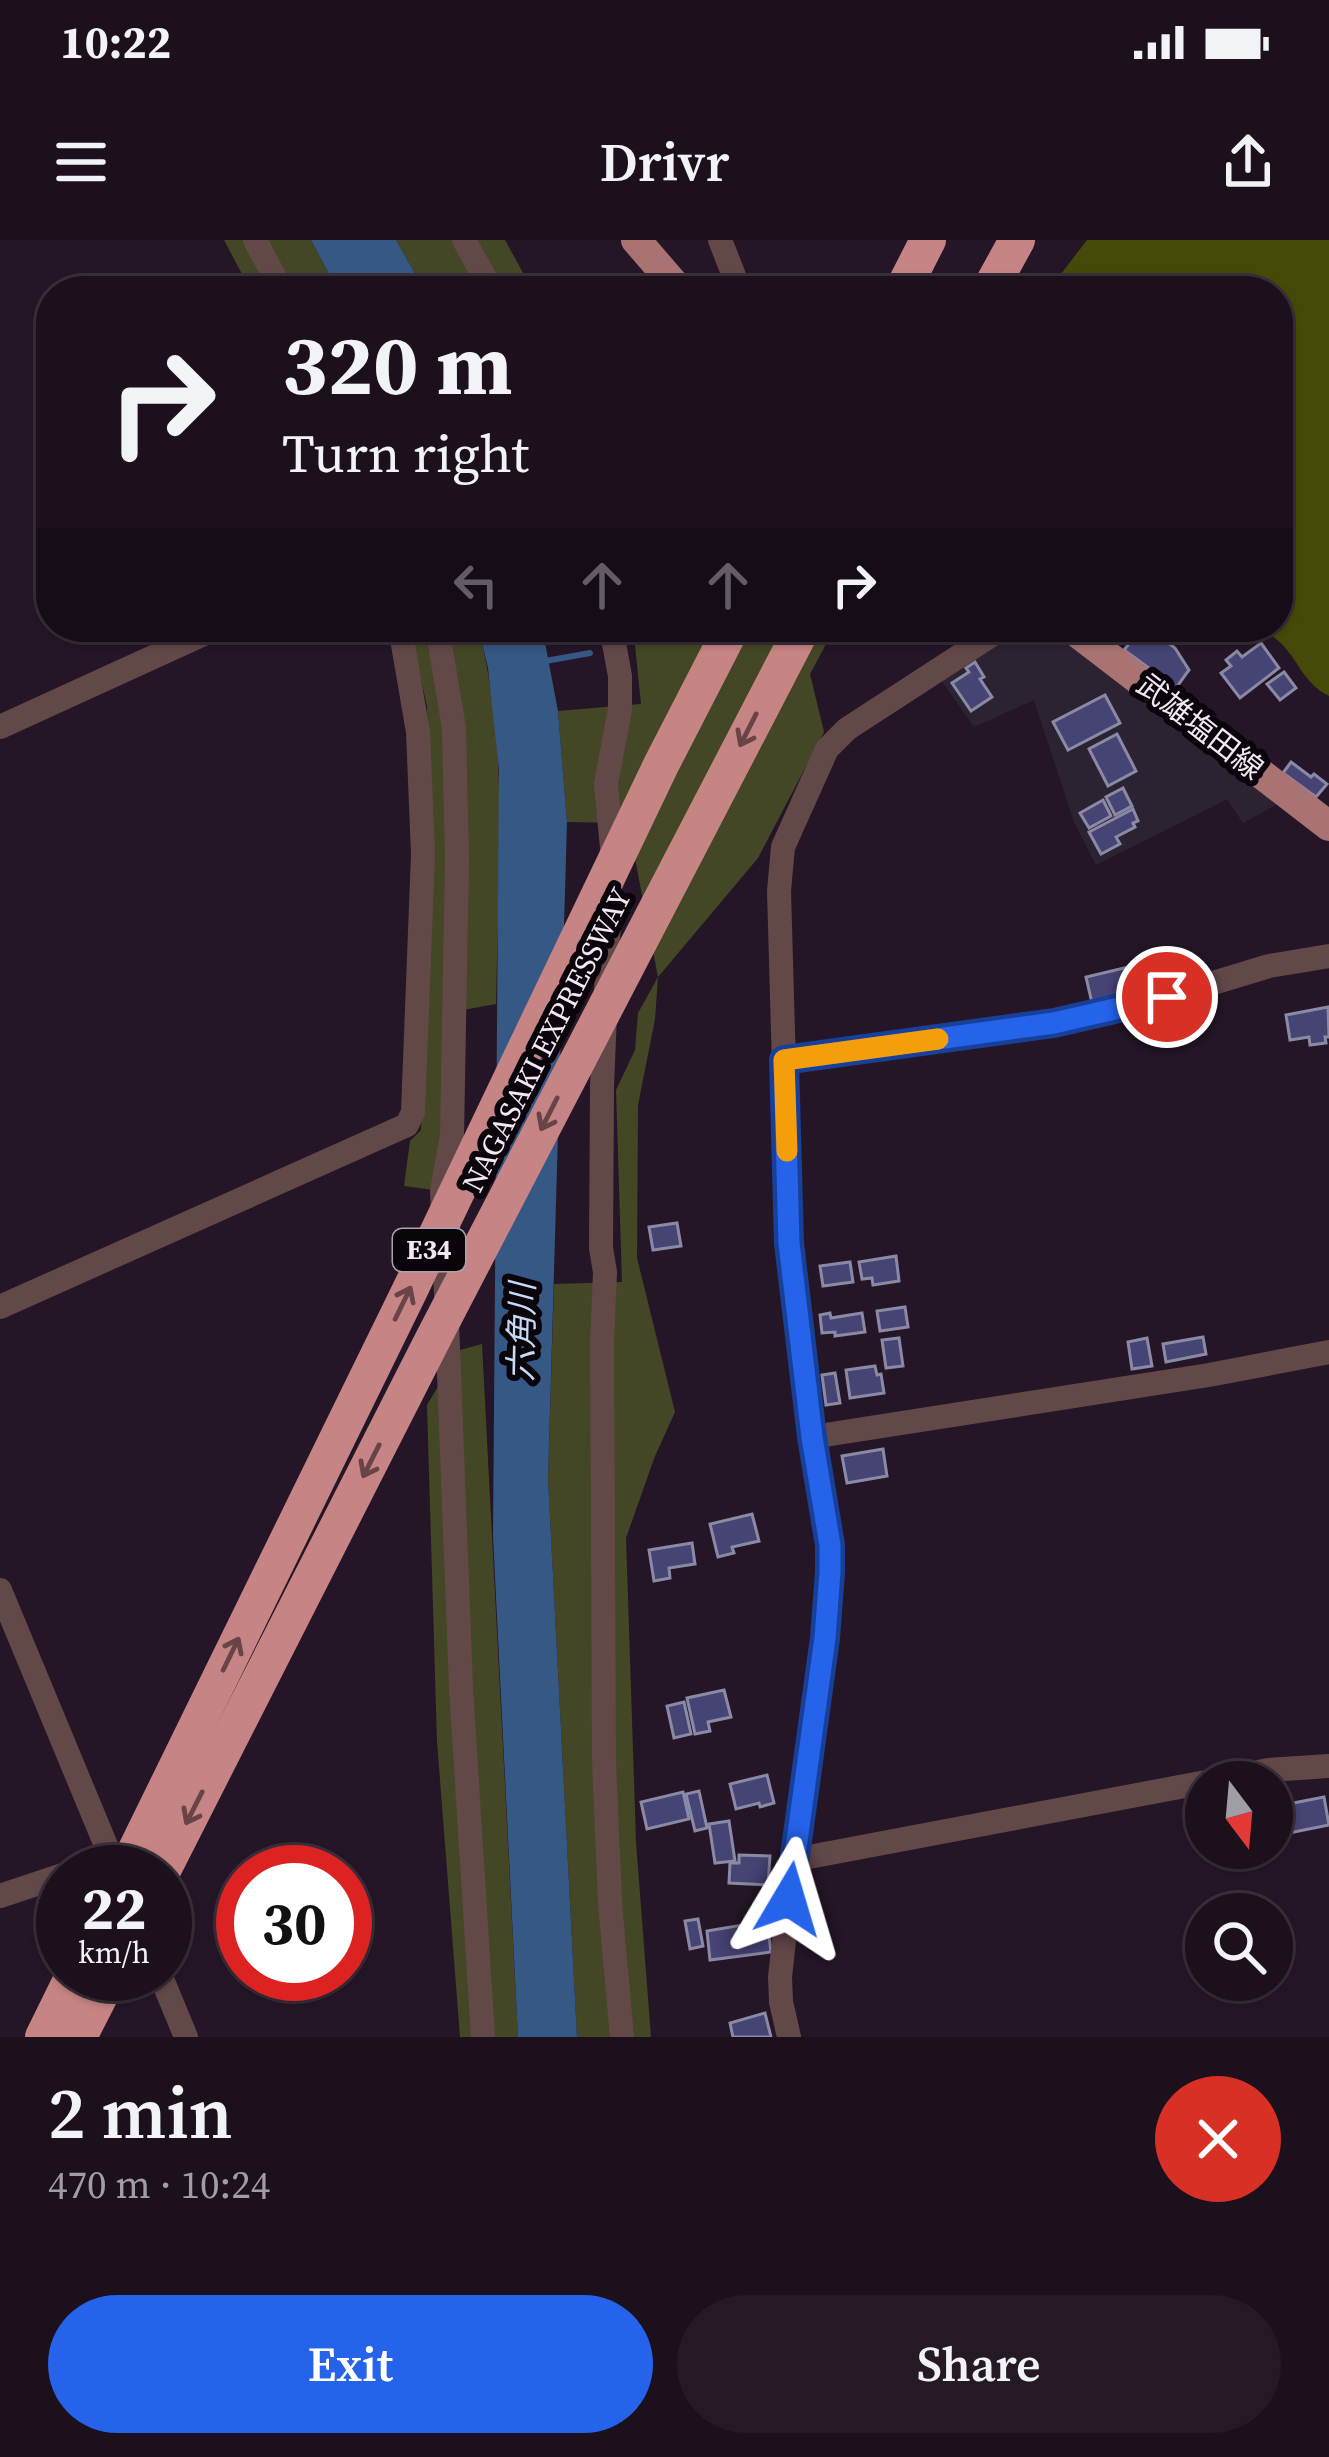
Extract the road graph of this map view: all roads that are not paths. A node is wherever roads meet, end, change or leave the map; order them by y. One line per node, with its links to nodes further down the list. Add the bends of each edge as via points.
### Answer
1 (255, 240): 7 (street)
2 (464, 240): 8 (street)
3 (636, 240): 9 (main road)
4 (720, 240): 10 (street)
5 (928, 240): 11 (highway)
6 (1017, 240): 12 (highway)
7 (274, 276)
8 (484, 276)
9 (667, 276)
10 (734, 276)
11 (910, 276)
12 (997, 276)
13 (186, 642): 21 (street)
14 (403, 642): 25 (street, via 418,732 423,854 407,1125)
15 (440, 642): 44 (street, via 454,728 457,860 452,1136 442,1191)
16 (614, 642): 45 (street, via 620,709 606,784 612,848 602,1109 604,1760)
17 (724, 642): 33 (highway, NAGASAKI EXPRESSWAY / E34, one-way to 17)
18 (795, 642): 34 (highway, NAGASAKI EXPRESSWAY / E34, one-way to 34)
19 (981, 642): 24 (street, via 827,749 783,847)
20 (1090, 642): 22 (main road, 武雄塩田線)
21 (0, 727)
22 (1329, 826)
23 (1329, 956): 24 (street, via 1054,1023)
24 (784, 1060): 27 (street, via 789,1243)
25 (0, 1307)
26 (1329, 1352): 27 (street)
27 (812, 1437): 35 (street, via 830,1572)
28 (0, 1590): 32 (street)
29 (1329, 1766): 30 (street)
30 (1293, 1769)
31 (1185, 1786): 35 (street)
32 (108, 1845)
33 (130, 1845)
34 (176, 1845)
35 (793, 1860): 46 (street, via 780,1977)
36 (36, 1884): 37 (street)
37 (0, 1896)
38 (61, 2001): 41 (highway)
39 (98, 2001): 42 (highway)
40 (171, 2001): 43 (street)
41 (43, 2037)
42 (80, 2037)
43 (186, 2037)
44 (483, 2037)
45 (622, 2037)
46 (789, 2037)

